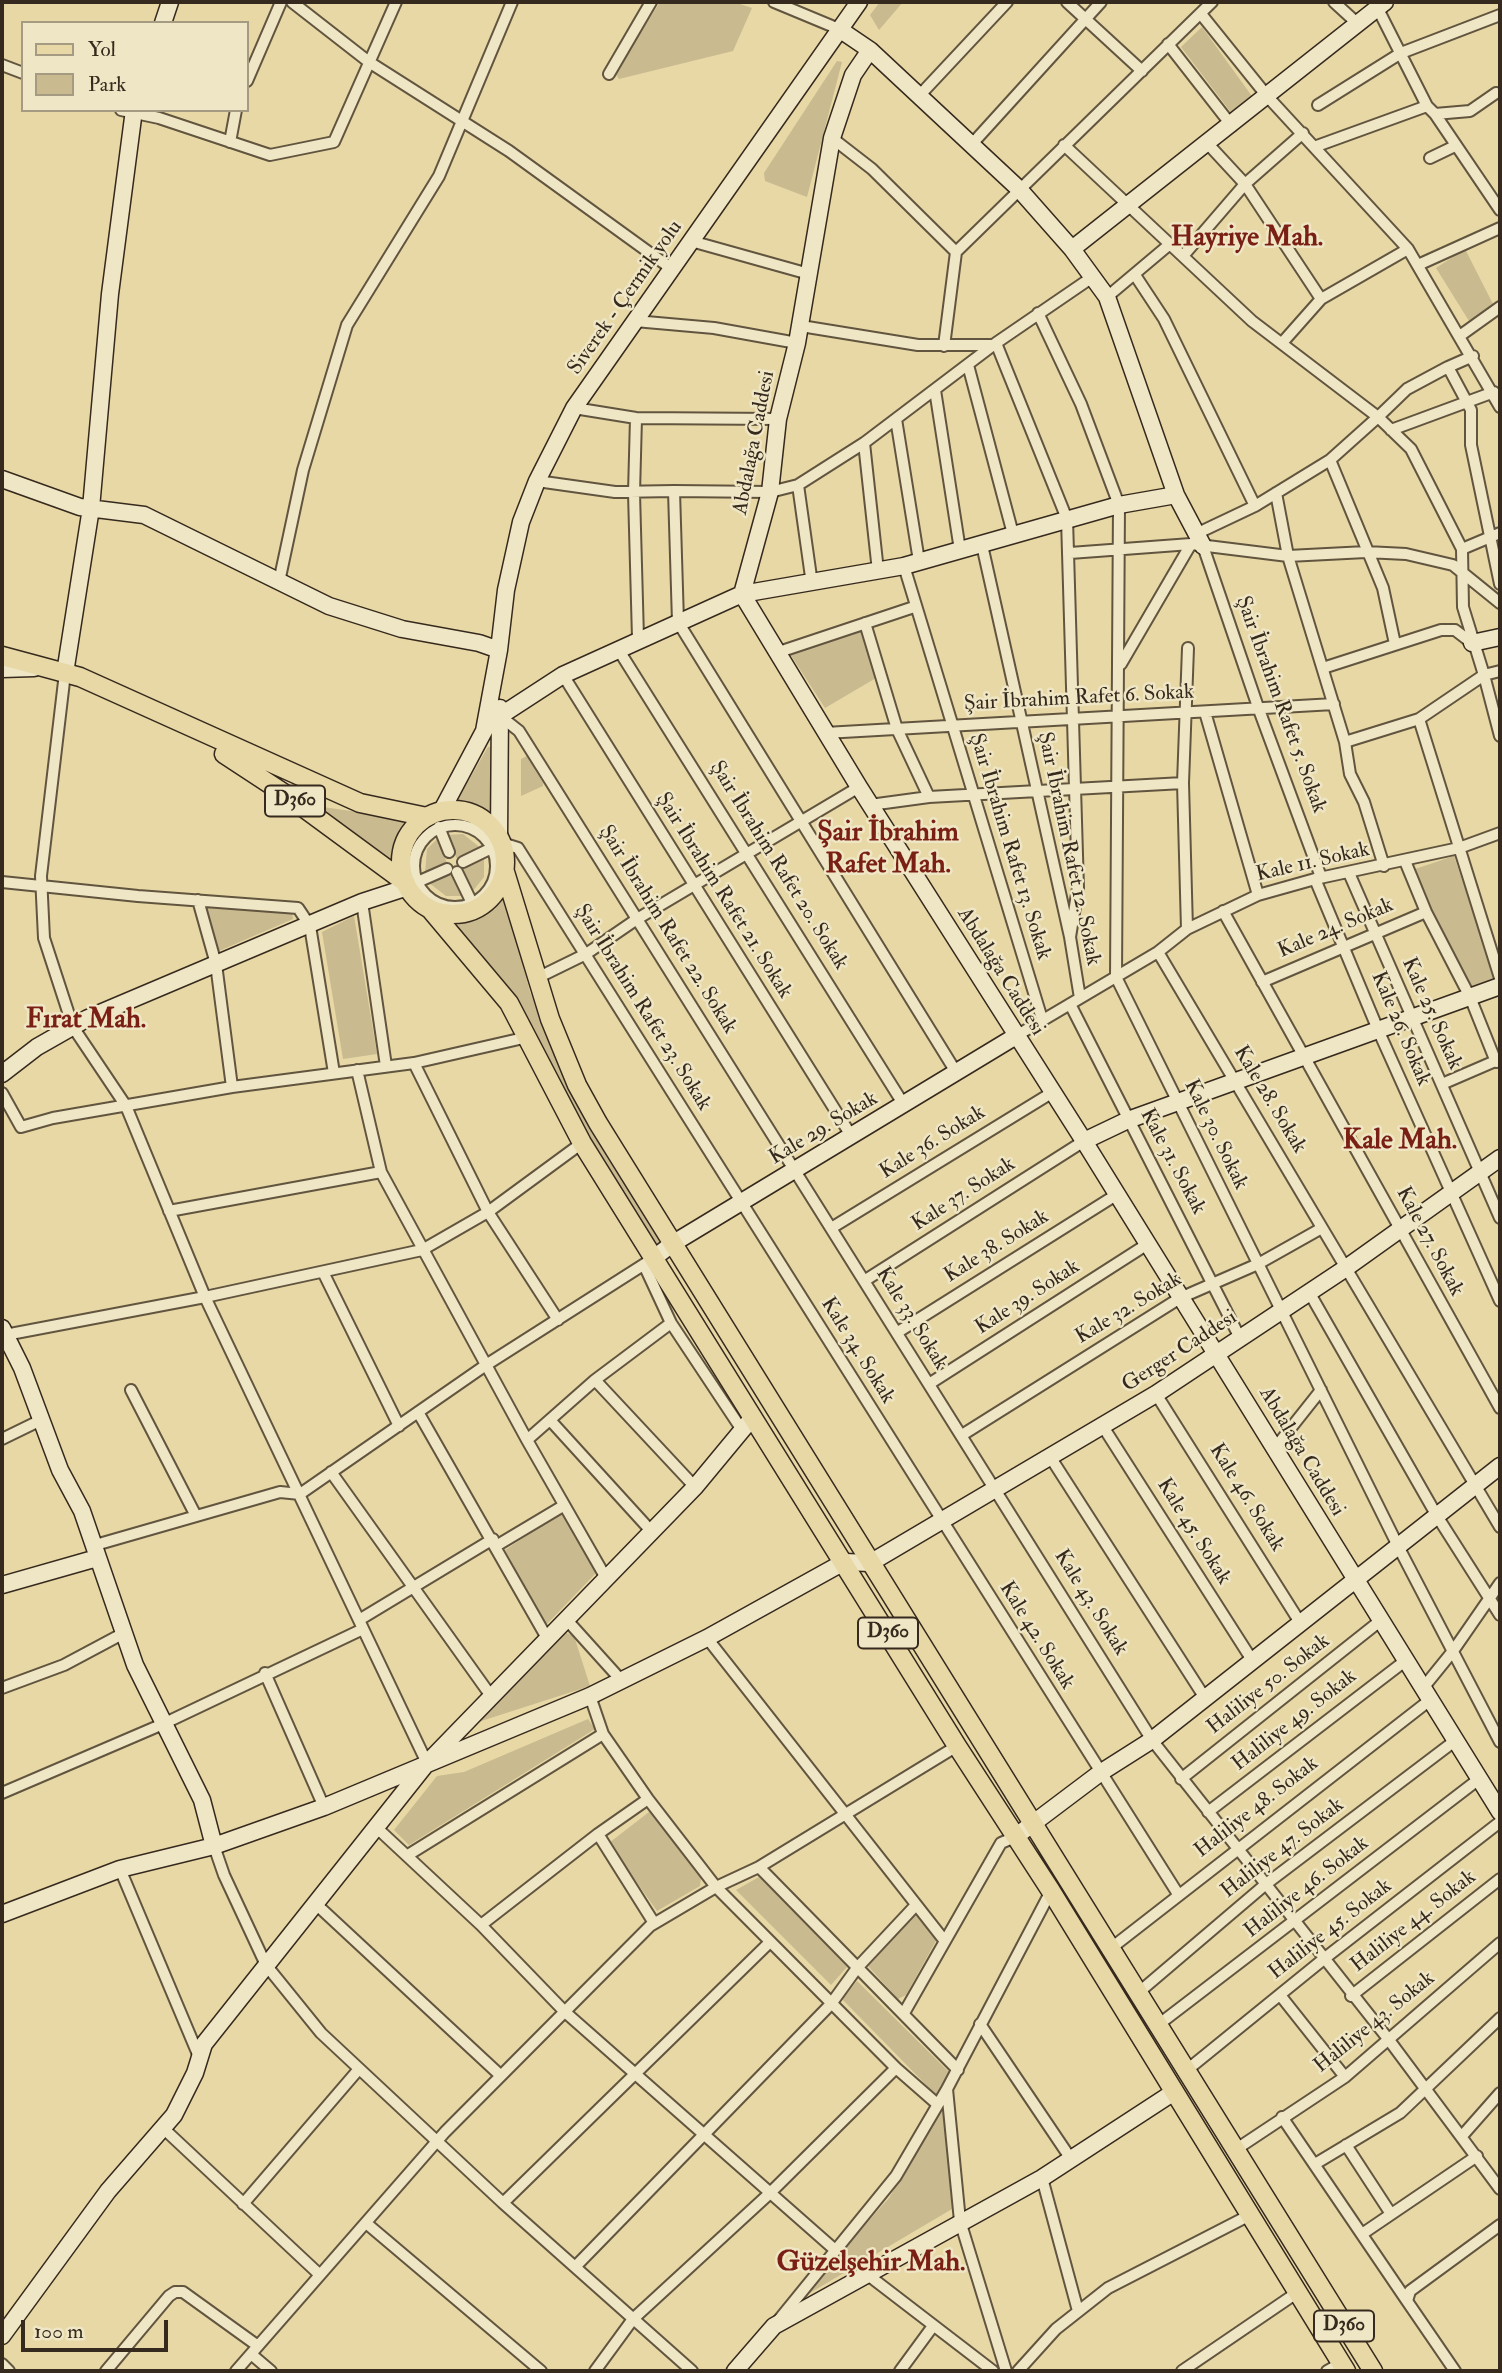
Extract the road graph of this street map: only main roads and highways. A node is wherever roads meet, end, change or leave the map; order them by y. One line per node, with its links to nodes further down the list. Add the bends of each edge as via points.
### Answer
1 (2, 656): 2 (main road, D360, via 65,673)
2 (180, 725): 3 (main road, D360, via 360,803); 5 (main road, D360)
3 (436, 819): 4 (main road, via 468,812 480,817 498,843); 5 (main road, via 411,833 402,853)
4 (505, 872): 6 (main road, via 482,906 457,914); 8 (main road, D360, via 550,1019 577,1085)
5 (410, 884): 6 (main road)
6 (430, 909): 7 (main road, D360, via 509,1003 649,1262 747,1423 844,1562 1051,1891 1298,2292)
7 (1338, 2368)
8 (1373, 2371)

